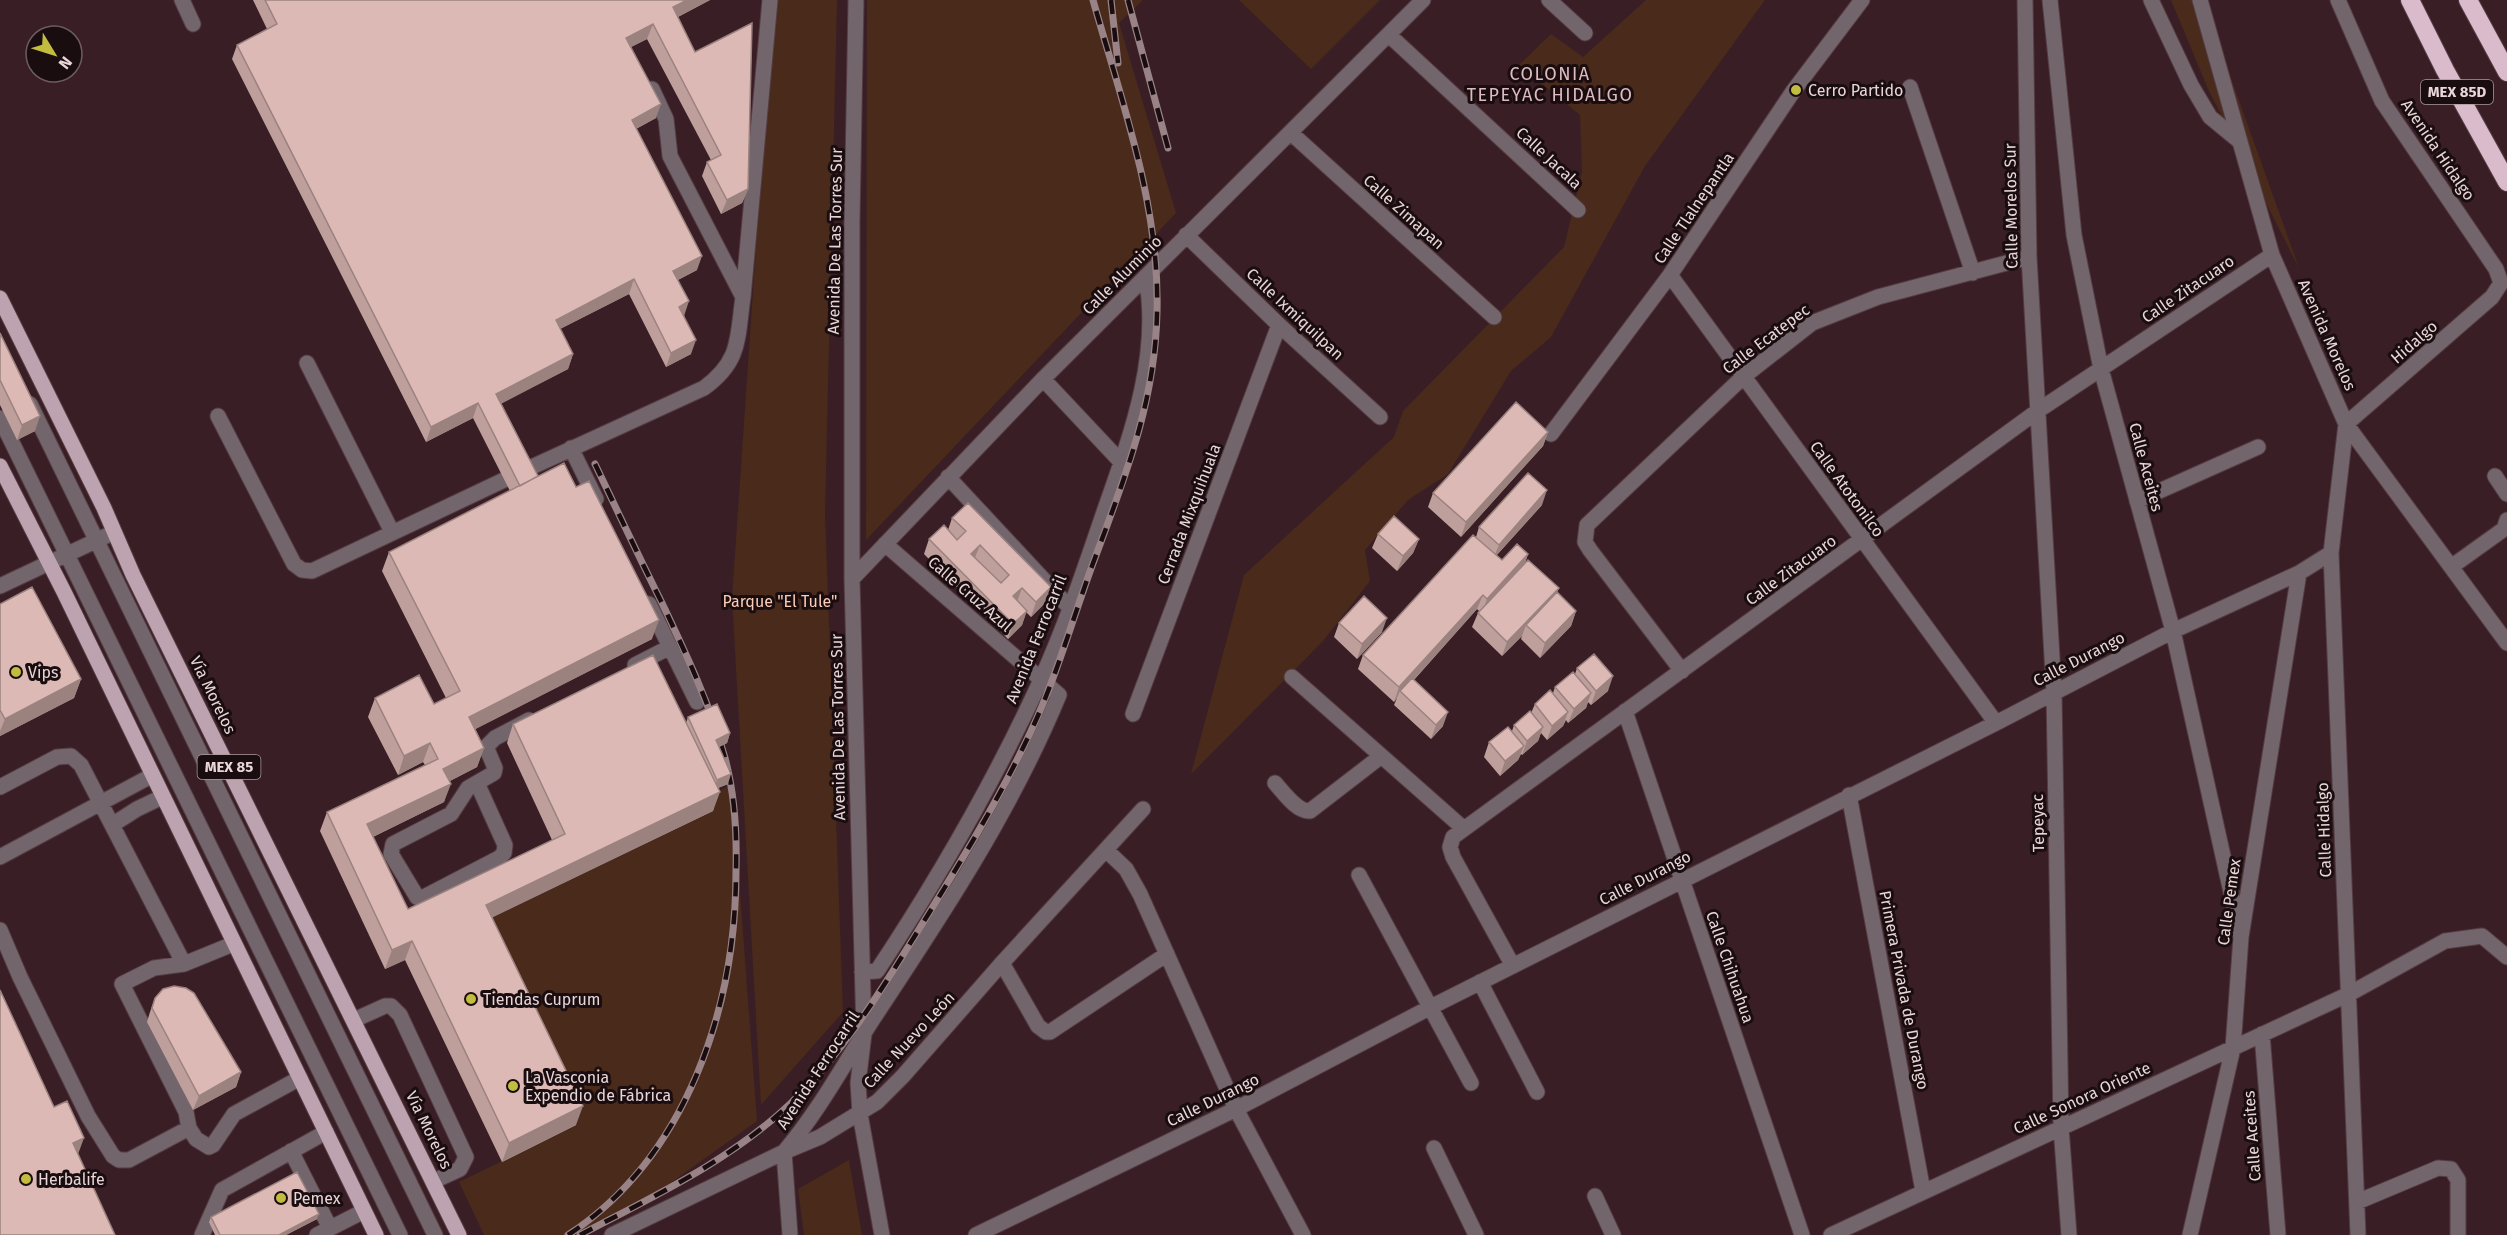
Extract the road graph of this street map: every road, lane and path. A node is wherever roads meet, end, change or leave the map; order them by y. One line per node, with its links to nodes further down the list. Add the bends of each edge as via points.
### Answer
1 (182, 0): 14 (street)
2 (770, 0): 31 (street)
3 (856, 0): 68 (street, Avenida De Las Torres Sur)
4 (1423, 0): 16 (street, Calle Aluminio)
5 (1549, 0): 15 (street)
6 (1862, 0): 28 (street, Calle Tlalnepantla, via 1794,90)
7 (2025, 0): 26 (street, Calle Morelos Sur)
8 (2050, 0): 36 (street, Calle Aceites, via 2074,235)
9 (2151, 0): 21 (street, via 2210,117)
10 (2200, 0): 21 (street, Avenida Morelos)
11 (2338, 0): 30 (street, Avenida Hidalgo, via 2382,101 2496,269)
12 (2410, 0): 22 (highway, MEX 85D)
13 (2468, 0): 17 (highway, MEX 85D)
14 (193, 24)
15 (1585, 33)
16 (1389, 35): 20 (street, Calle Aluminio); 23 (street, Calle Jacala)
17 (2507, 72)
18 (646, 77): 31 (street, via 666,119 670,156)
19 (1911, 87): 27 (street)
20 (1291, 133): 24 (street, Calle Aluminio); 33 (street, Calle Zimapan)
21 (2238, 140): 25 (street, Avenida Morelos)
22 (2507, 182)
23 (1578, 210)
24 (1186, 235): 29 (street, Calle Aluminio); 34 (street, Calle Ixmiquilpan)
25 (2272, 255): 36 (street, Calle Zitacuaro); 44 (street, Avenida Morelos)
26 (2029, 257): 27 (street, Calle Ecatepec); 40 (street, Calle Morelos Sur)
27 (1973, 273): 37 (street, Calle Ecatepec, via 1878,297 1828,315)
28 (1670, 275): 37 (street, Calle Atotonilco); 45 (street, Calle Tlalnepantla)
29 (1146, 277): 38 (street, Calle Aluminio); 48 (street, Avenida Ferrocarril, via 1148,348 1138,409)
30 (2500, 283): 44 (street, Hidalgo, via 2492,297)
31 (742, 297): 47 (street, via 734,356 719,377 704,388)
32 (0, 298): 58 (main road, Vía Morelos / MEX 85)
33 (1494, 317)
34 (1279, 326): 42 (street, Calle Ixmiquilpan); 84 (street, Cerrada Mixquihuala)
35 (308, 363): 59 (street)
36 (2101, 369): 40 (street, Calle Zitacuaro); 55 (street, Calle Aceites)
37 (1743, 377): 61 (street, Calle Atotonilco); 75 (street, Calle Ecatepec, via 1587,525 1585,542)
38 (1043, 379): 48 (street); 52 (street, Calle Aluminio)
39 (25, 395): 60 (street)
40 (2038, 410): 61 (street, Calle Zitacuaro); 79 (street, Tepeyac)
41 (218, 416): 59 (street, via 294,564 302,570 312,571)
42 (1380, 417)
43 (0, 418): 64 (street)
44 (2346, 424): 63 (street, Calle Hidalgo); 66 (street, Avenida Morelos)
45 (1551, 434)
46 (2258, 447): 55 (street)
47 (571, 448): 50 (street); 56 (street)
48 (1122, 463): 71 (street, Avenida Ferrocarril)
49 (0, 466): 65 (main road)
50 (523, 471)
51 (2495, 476): 54 (street)
52 (948, 477): 62 (street, Calle Aluminio); 71 (street)
53 (504, 480): 59 (street)
54 (2507, 494)
55 (2137, 501): 72 (street, Calle Aceites)
56 (602, 511)
57 (2507, 520): 66 (street, via 2504,529)
58 (114, 532): 60 (street); 113 (main road, Vía Morelos / MEX 85)
59 (392, 532)
60 (96, 540): 64 (street); 138 (street)
61 (1862, 541): 75 (street, Calle Zitacuaro); 85 (street, Calle Atotonilco)
62 (885, 544): 68 (street, Calle Aluminio); 78 (street, Calle Cruz Azul)
63 (2331, 553): 67 (street, Calle Durango); 111 (street, Calle Hidalgo)
64 (67, 555): 65 (street); 137 (street)
65 (50, 563): 69 (street); 87 (main road)
66 (2451, 567): 73 (street, Avenida Morelos)
67 (2300, 573): 72 (street, Calle Durango); 102 (street, Calle Pemex)
68 (852, 579): 109 (street, Avenida De Las Torres Sur)
69 (0, 586)
70 (644, 595): 74 (street)
71 (1069, 607): 78 (street, Avenida Ferrocarril)
72 (2173, 631): 79 (street, Calle Durango); 102 (street, Calle Aceites)
73 (2507, 643)
74 (670, 647): 76 (street); 81 (street)
75 (1682, 671): 83 (street, Calle Zitacuaro)
76 (619, 674)
77 (1292, 678): 86 (street)
78 (1041, 680): 80 (street, Calle Cruz Azul); 109 (street, Avenida Ferrocarril, via 930,888 877,971)
79 (2054, 692): 85 (street, Calle Durango); 122 (street, Tepeyac)
80 (1059, 695): 114 (street, Avenida Ferrocarril, via 1037,748 982,848)
81 (697, 702)
82 (547, 711): 88 (street, via 491,741 488,749 495,771)
83 (1625, 711): 96 (street, Calle Zitacuaro); 100 (street, Calle Chihuahua)
84 (1133, 714)
85 (1996, 723): 91 (street, Calle Durango)
86 (1380, 757): 89 (street, via 1306,812); 96 (street)
87 (152, 776): 92 (main road); 93 (street)
88 (477, 783): 88 (street, via 468,788 450,814 391,847 391,854 417,897 424,897 504,853 505,845)
89 (1275, 783)
90 (0, 787): 93 (street, via 57,757 71,756 81,765)
91 (1849, 795): 100 (street, Calle Durango); 129 (street, Primera Privada de Durango)
92 (162, 797): 95 (street); 103 (main road)
93 (101, 805): 95 (street); 98 (street)
94 (1143, 809): 97 (street, Calle Nuevo León)
95 (112, 825): 107 (street)
96 (1463, 828): 108 (street, Calle Zitacuaro, via 1453,837 1451,852)
97 (1107, 851): 104 (street, via 1131,877); 106 (street, Calle Nuevo León)
98 (0, 857)
99 (1359, 875): 112 (street)
100 (1681, 880): 108 (street, Calle Durango); 146 (street, Calle Chihuahua)
101 (0, 930): 123 (street, via 88,1116 113,1156 129,1160)
102 (2241, 937): 116 (street, Calle Pemex)
103 (233, 944): 107 (street); 117 (main road)
104 (1167, 954): 106 (street, via 1050,1032 1038,1026); 120 (street)
105 (2507, 957): 111 (street, Calle Sonora Oriente, via 2482,936 2445,941)
106 (1002, 963): 121 (street, Calle Nuevo León, via 891,1089)
107 (184, 964): 123 (street, via 159,966 122,984 186,1112)
108 (1513, 966): 110 (street, Calle Durango)
109 (862, 972): 114 (street, Avenida De Las Torres Sur)
110 (1480, 982): 112 (street, Calle Durango); 119 (street)
111 (2349, 994): 115 (street, Calle Sonora Oriente); 131 (street, Calle Hidalgo)
112 (1429, 1008): 118 (street); 120 (street, Calle Durango)
113 (354, 1020): 128 (main road, Vía Morelos / MEX 85); 128 (street, via 385,1006 391,1006 400,1015 466,1158 460,1169)
114 (864, 1034): 121 (street, Avenida De Las Torres Sur, via 858,1083); 127 (street, Avenida Ferrocarril)
115 (2262, 1034): 116 (street, Calle Sonora Oriente); 150 (street, Calle Aceites)
116 (2233, 1048): 122 (street, Calle Sonora Oriente); 149 (street, Calle Pemex)
117 (300, 1078): 123 (street, via 234,1114 209,1147 200,1143); 124 (main road)
118 (1471, 1083)
119 (1537, 1092)
120 (1236, 1109): 142 (street, Calle Durango); 143 (street)
121 (860, 1114): 127 (street, Calle Nuevo León); 141 (street, Avenida De Las Torres Sur)
122 (2061, 1127): 129 (street, Calle Sonora Oriente); 148 (street, Tepeyac)
123 (189, 1128)
124 (326, 1132): 126 (street); 132 (main road)
125 (1434, 1148): 144 (street)
126 (291, 1151): 133 (street); 135 (street, via 222,1190)
127 (784, 1152): 134 (street, Calle Nuevo León); 140 (street)
128 (434, 1181): 139 (main road, Vía Morelos / MEX 85)
129 (1923, 1191): 147 (street, Calle Sonora Oriente)
130 (1595, 1196): 145 (street)
131 (2357, 1202): 151 (street, Calle Hidalgo); 152 (street, via 2438,1168 2451,1169 2458,1180)
132 (364, 1211): 133 (street); 136 (main road)
133 (323, 1232)
134 (617, 1234)
135 (202, 1235)
136 (376, 1235)
137 (400, 1235)
138 (435, 1235)
139 (459, 1235)
140 (790, 1235)
141 (882, 1235)
142 (976, 1235)
143 (1303, 1235)
144 (1476, 1235)
145 (1613, 1235)
146 (1802, 1235)
147 (1831, 1235)
148 (2069, 1235)
149 (2190, 1235)
150 (2278, 1235)
151 (2358, 1235)
152 (2458, 1235)

